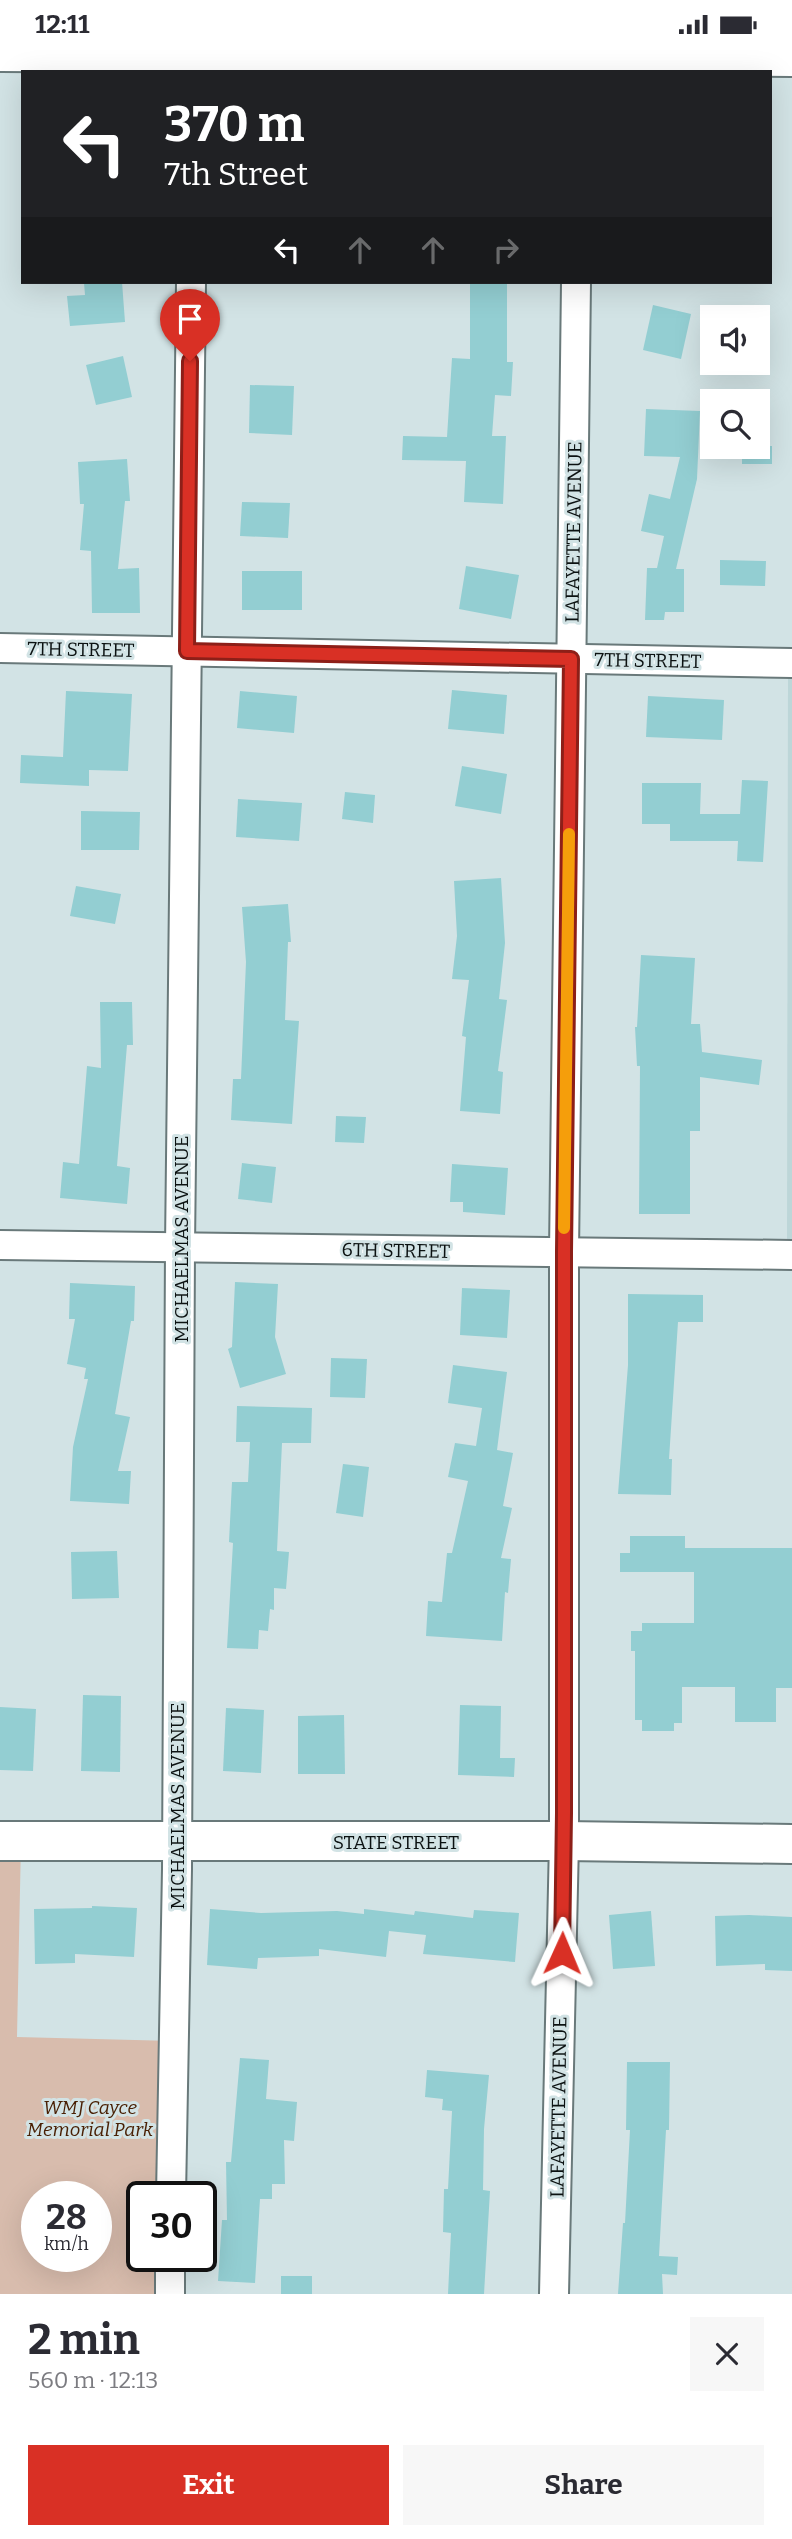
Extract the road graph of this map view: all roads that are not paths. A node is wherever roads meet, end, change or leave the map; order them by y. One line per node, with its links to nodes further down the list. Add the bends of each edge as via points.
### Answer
1 (0, 57): 2 (street)
2 (194, 59): 3 (street)
3 (579, 61): 4 (street)
4 (792, 62)
5 (191, 284): 8 (street, MICHAELMAS AVENUE)
6 (576, 284): 9 (street, LAFAYETTE AVENUE)
7 (0, 648): 8 (street, 7TH STREET)
8 (187, 651): 9 (street, 7TH STREET); 12 (street, MICHAELMAS AVENUE)
9 (571, 659): 10 (street, 7TH STREET); 13 (street, LAFAYETTE AVENUE)
10 (792, 663)
11 (0, 1245): 12 (street, 6TH STREET)
12 (180, 1247): 13 (street, 6TH STREET); 17 (street, MICHAELMAS AVENUE)
13 (564, 1252): 14 (street, 6TH STREET); 16 (street, LAFAYETTE AVENUE)
14 (792, 1255)
15 (0, 1841): 17 (main road, STATE STREET)
16 (564, 1841): 17 (main road, STATE STREET); 18 (main road, STATE STREET); 22 (street, LAFAYETTE AVENUE)
17 (178, 1842): 19 (street, MICHAELMAS AVENUE)
18 (792, 1844)
19 (172, 2181)
20 (170, 2272): 21 (street)
21 (170, 2294)
22 (554, 2294)

